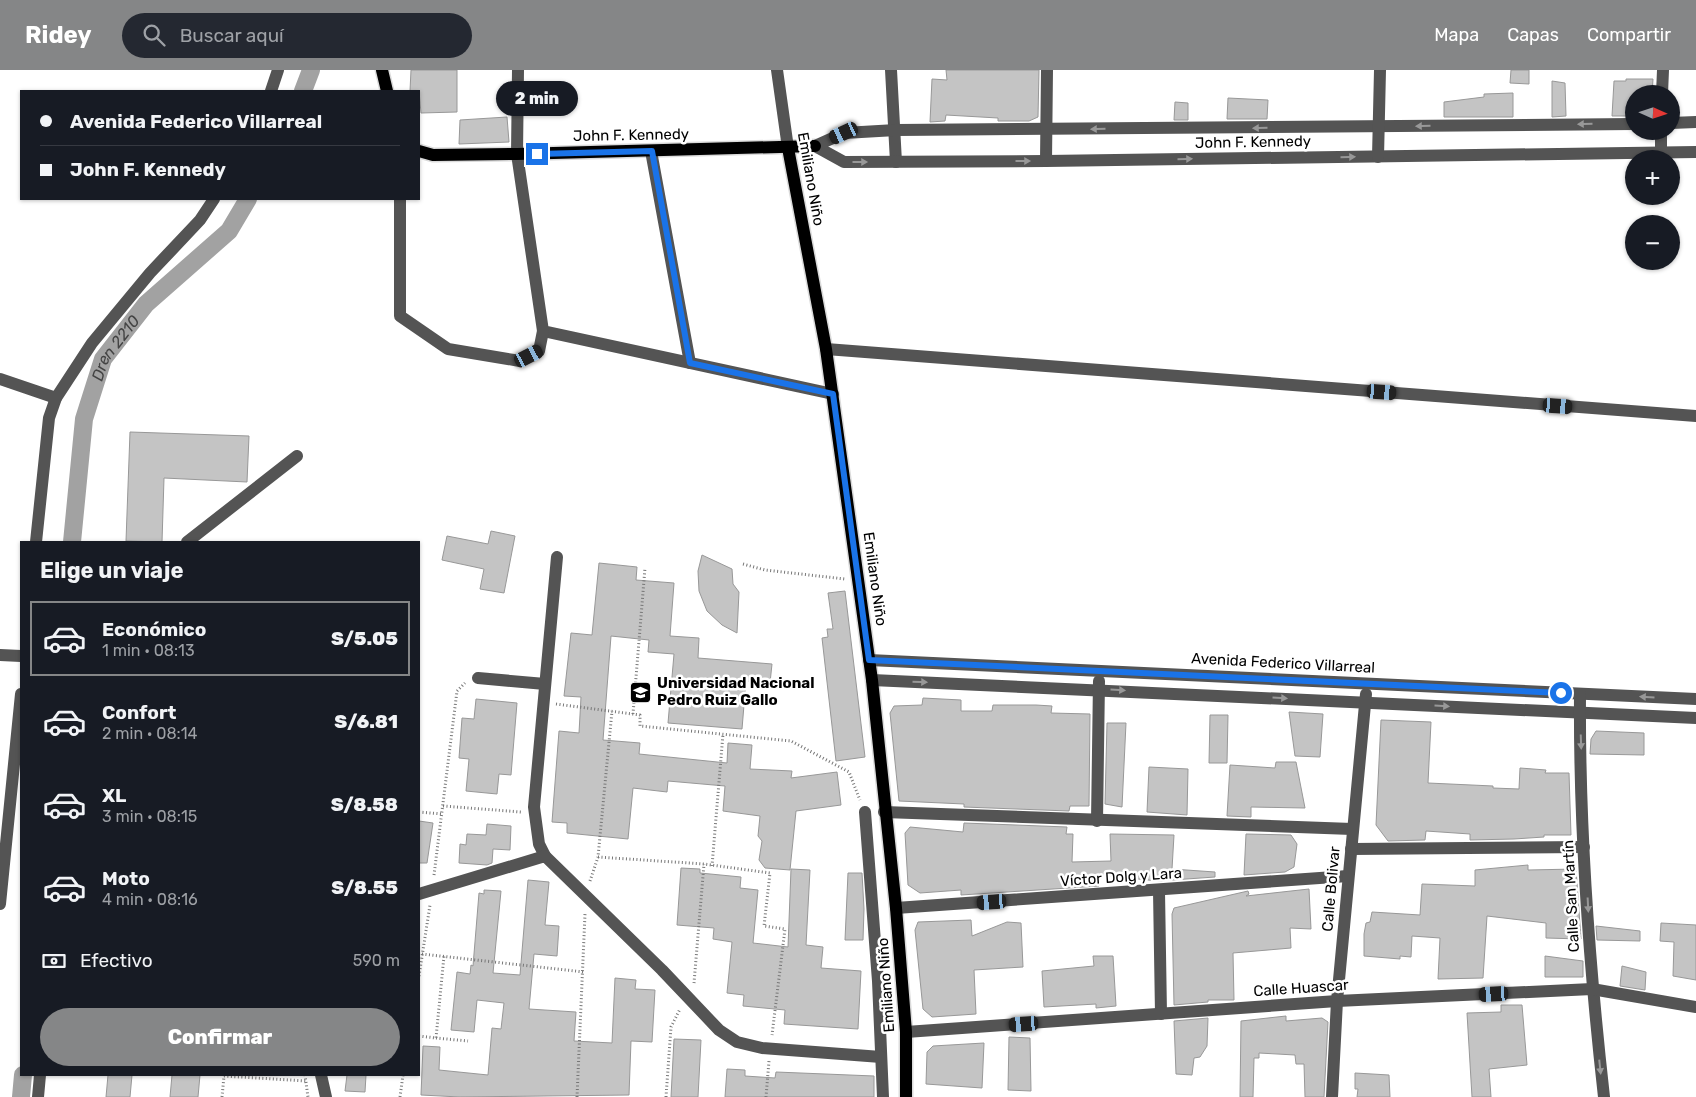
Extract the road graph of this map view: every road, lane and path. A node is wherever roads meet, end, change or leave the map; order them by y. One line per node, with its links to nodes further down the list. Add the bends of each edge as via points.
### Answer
1 (278, 70): 10 (street)
2 (382, 70): 11 (main road)
3 (518, 70): 25 (street)
4 (777, 70): 19 (street, Emiliano Niño)
5 (892, 70): 16 (street)
6 (1046, 70): 17 (street)
7 (1380, 70): 15 (street)
8 (1663, 70): 9 (street)
9 (1662, 85)
10 (271, 90)
11 (387, 90)
12 (1696, 122): 13 (street)
13 (1680, 123)
14 (1625, 124): 15 (street, John F. Kennedy, one-way to 15)
15 (1378, 126): 17 (street, John F. Kennedy, one-way to 17); 26 (street)
16 (896, 130): 17 (street, John F. Kennedy); 18 (street, John F. Kennedy, via 844,133); 28 (street)
17 (1046, 130): 27 (street)
18 (816, 146): 19 (main road, John F. Kennedy); 28 (street, John F. Kennedy, one-way to 28, via 844,162)
19 (788, 148): 21 (main road, John F. Kennedy); 32 (main road, Emiliano Niño)
20 (420, 151): 25 (main road, John F. Kennedy, via 433,155)
21 (652, 151): 25 (main road, John F. Kennedy); 33 (street)
22 (1680, 152): 23 (street, John F. Kennedy)
23 (1696, 152)
24 (1625, 153): 26 (street, John F. Kennedy)
25 (518, 154): 31 (street)
26 (1378, 157): 27 (street, John F. Kennedy, one-way to 26)
27 (1046, 161): 28 (street, John F. Kennedy, one-way to 27)
28 (896, 162)
29 (213, 200): 36 (street, via 200,220 150,273 92,343)
30 (400, 200): 31 (street, via 400,316 448,349 520,361 539,351)
31 (542, 330): 33 (street)
32 (826, 349): 35 (main road, Emiliano Niño); 37 (street)
33 (690, 363): 35 (street)
34 (0, 379): 36 (street)
35 (833, 394): 47 (main road, Emiliano Niño)
36 (56, 398): 39 (street, via 49,418)
37 (1696, 416)
38 (297, 456): 40 (street)
39 (36, 541)
40 (188, 541)
41 (557, 557): 51 (street)
42 (743, 564): 44 (path, via 765,570)
43 (645, 568): 61 (path)
44 (839, 578)
45 (0, 654): 46 (street)
46 (20, 656)
47 (869, 660): 48 (street, Avenida Federico Villarreal); 50 (main road, Emiliano Niño)
48 (1099, 670): 52 (street, Avenida Federico Villarreal); 53 (street)
49 (478, 678): 51 (street); 64 (path, via 457,691)
50 (872, 680): 53 (street, one-way to 53); 67 (main road, Emiliano Niño)
51 (544, 684): 57 (street)
52 (1367, 684): 54 (street, Avenida Federico Villarreal); 56 (street, Calle Bolivar)
53 (1099, 690): 56 (street, one-way to 56); 70 (street)
54 (1580, 694): 55 (street, Avenida Federico Villarreal, one-way to 54); 60 (street, Calle San Martín)
55 (1696, 699)
56 (1366, 702): 60 (street, one-way to 60); 71 (street, Calle Bolivar)
57 (543, 703): 59 (path); 68 (street)
58 (20, 704): 83 (street)
59 (612, 711): 61 (path); 75 (path)
60 (1580, 713): 62 (street); 72 (street, Calle San Martín, one-way to 72)
61 (633, 714): 63 (path, via 640,715 640,726)
62 (1696, 718)
63 (723, 734): 66 (path, via 791,740 849,772); 77 (path)
64 (443, 806): 68 (path); 69 (path)
65 (420, 812): 69 (path)
66 (865, 812): 99 (street)
67 (884, 812): 70 (street); 84 (main road, Emiliano Niño)
68 (534, 813): 74 (street, via 539,844)
69 (442, 814): 79 (path)
70 (1097, 821): 71 (street)
71 (1352, 829): 73 (street, Calle Bolivar)
72 (1584, 847): 73 (street); 89 (street, Calle San Martín, one-way to 89)
73 (1351, 849): 78 (street, Calle Bolivar)
74 (545, 856): 79 (street); 82 (street)
75 (598, 857): 76 (path); 82 (path)
76 (704, 864): 77 (path); 90 (path, via 694,985)
77 (712, 866): 98 (path, via 770,873 764,926 785,929)
78 (1348, 876): 80 (street, Víctor Dolg y Lara); 91 (street, Calle Bolivar)
79 (433, 888): 81 (street); 85 (path)
80 (1158, 891): 84 (street, Víctor Dolg y Lara); 93 (street)
81 (420, 894)
82 (586, 894): 88 (path); 90 (street)
83 (0, 904)
84 (896, 908): 94 (main road, Emiliano Niño)
85 (422, 954): 86 (path); 87 (path)
86 (444, 956): 88 (path); 96 (path)
87 (420, 969)
88 (584, 972): 110 (path)
89 (1592, 989): 91 (street, Calle Huascar); 92 (street, Calle Huascar); 116 (street, Calle San Martín, one-way to 116)
90 (686, 996): 98 (street, via 719,1030 738,1042); 111 (path, via 671,1027)
91 (1337, 1001): 93 (street, Calle Huascar); 115 (street, Calle Bolivar)
92 (1696, 1007)
93 (1162, 1014): 94 (street, Calle Huascar)
94 (906, 1032): 114 (main road, Emiliano Niño)
95 (420, 1036): 96 (path)
96 (436, 1038): 97 (path)
97 (468, 1041)
98 (770, 1048): 99 (street); 112 (path)
99 (881, 1057): 113 (street)
100 (40, 1076): 105 (street)
101 (305, 1076): 104 (path)
102 (321, 1076): 108 (street)
103 (403, 1076): 109 (path)
104 (306, 1081): 106 (path, via 224,1076); 107 (path)
105 (38, 1097)
106 (222, 1097)
107 (308, 1097)
108 (326, 1097)
109 (400, 1097)
110 (577, 1097)
111 (666, 1097)
112 (766, 1097)
113 (883, 1097)
114 (906, 1097)
115 (1332, 1097)
116 (1604, 1097)

